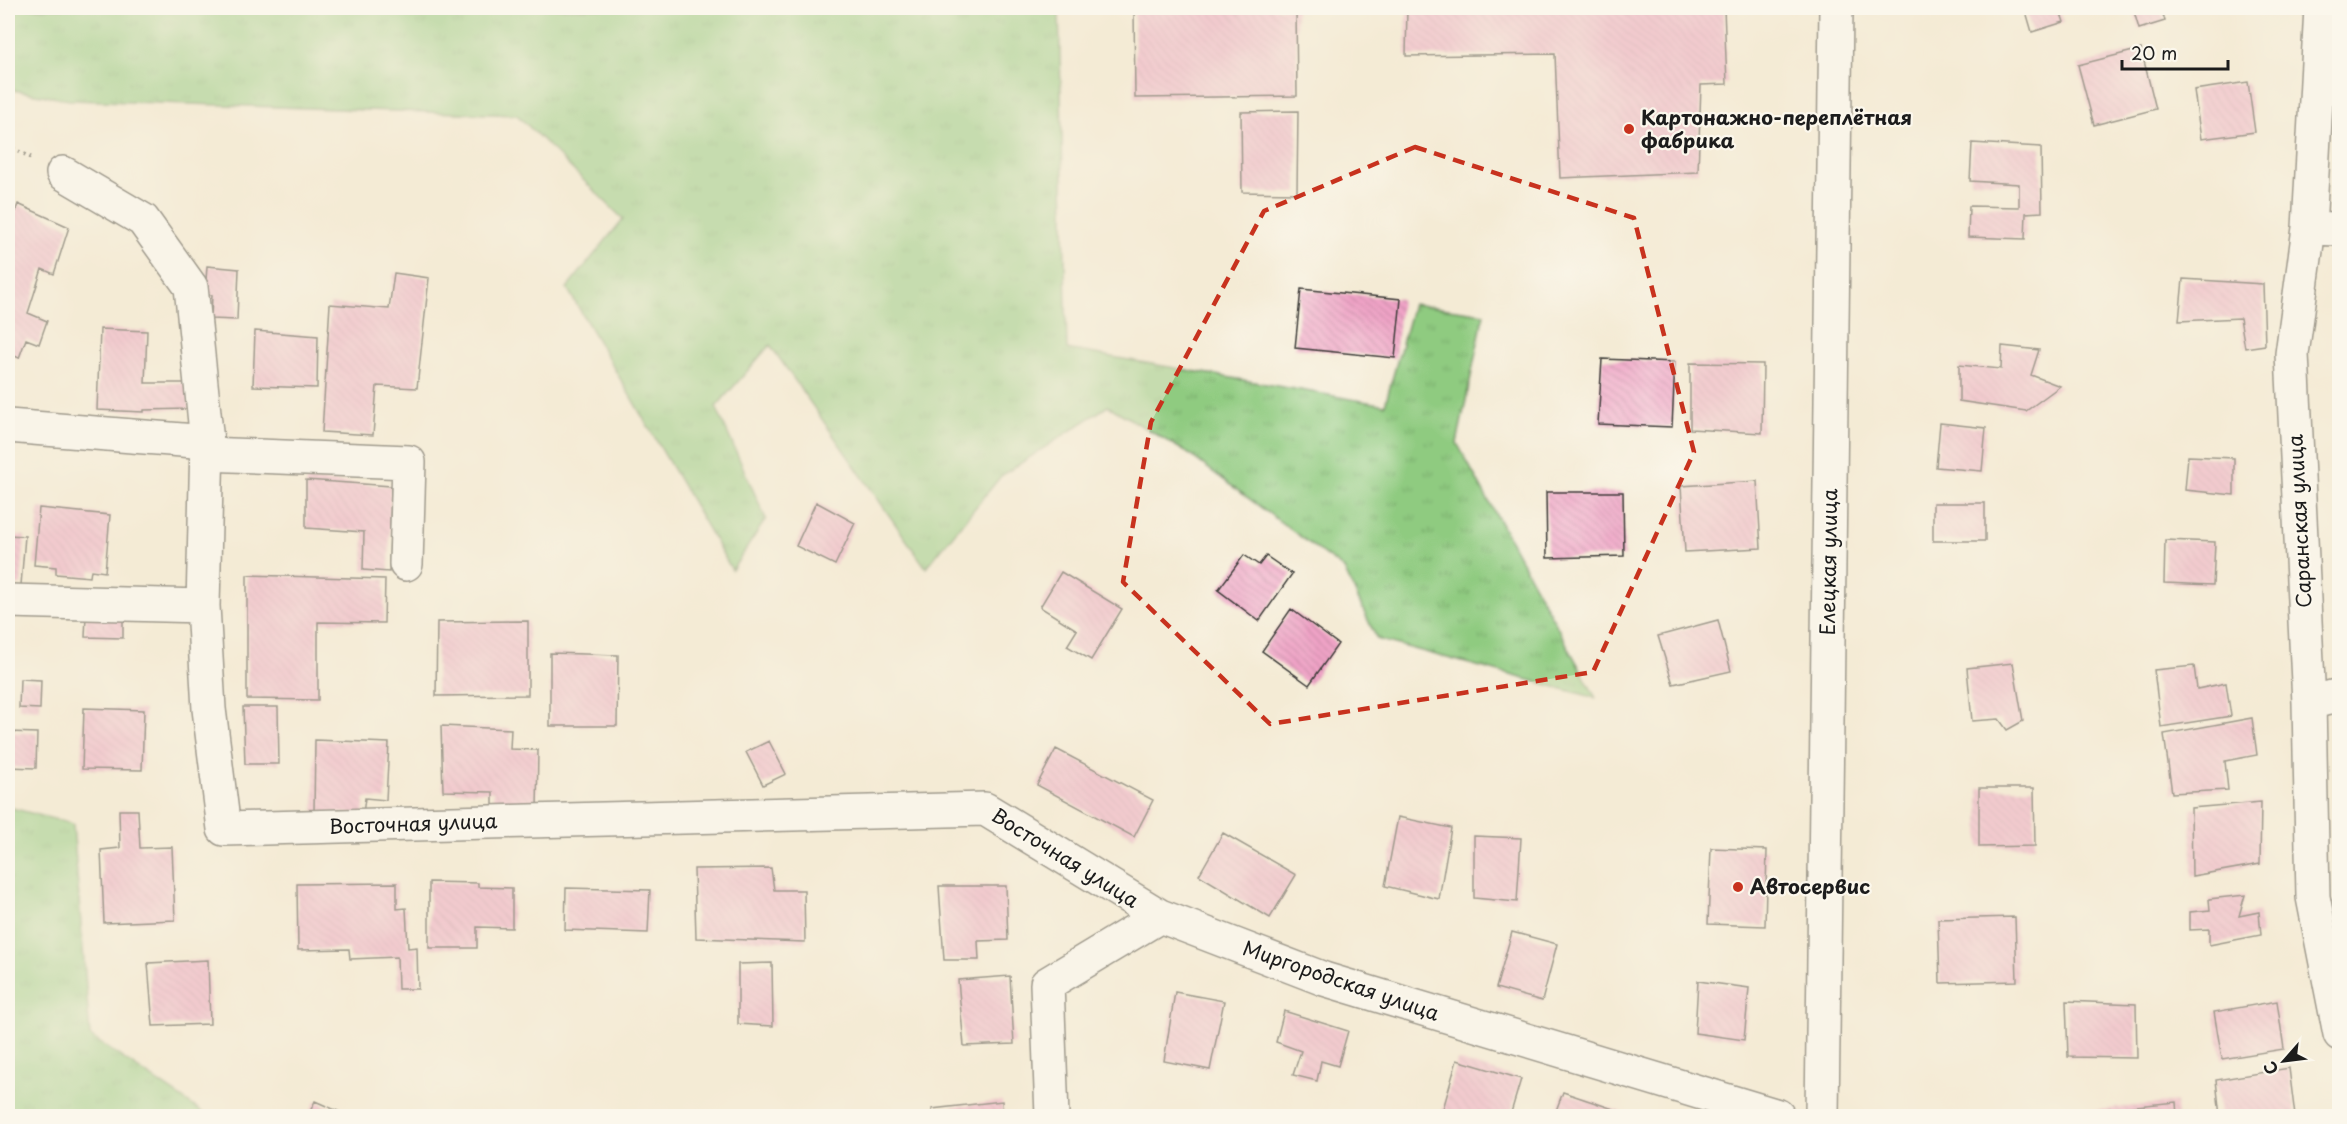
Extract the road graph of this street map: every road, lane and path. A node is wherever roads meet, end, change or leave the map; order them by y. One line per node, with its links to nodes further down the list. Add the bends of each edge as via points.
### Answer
1 (1836, 8): 15 (street, Елецкая улица)
2 (2321, 8): 4 (street, Саранская улица)
3 (63, 173): 6 (street, Восточная улица, via 143,220 191,287)
4 (2324, 228): 10 (street, Саранская улица, via 2292,354)
5 (8, 426): 6 (street)
6 (207, 448): 7 (street, via 409,462); 9 (street, Восточная улица)
7 (406, 564)
8 (8, 601): 9 (street)
9 (203, 606): 11 (street, Восточная улица, via 209,709 224,829 985,808)
10 (2324, 699): 12 (street, Саранская улица, via 2313,897)
11 (1160, 916): 13 (street, via 1047,984); 14 (street, Миргородская улица, via 1324,979)
12 (2340, 1034)
13 (1052, 1116)
14 (1778, 1116)
15 (1822, 1116)

